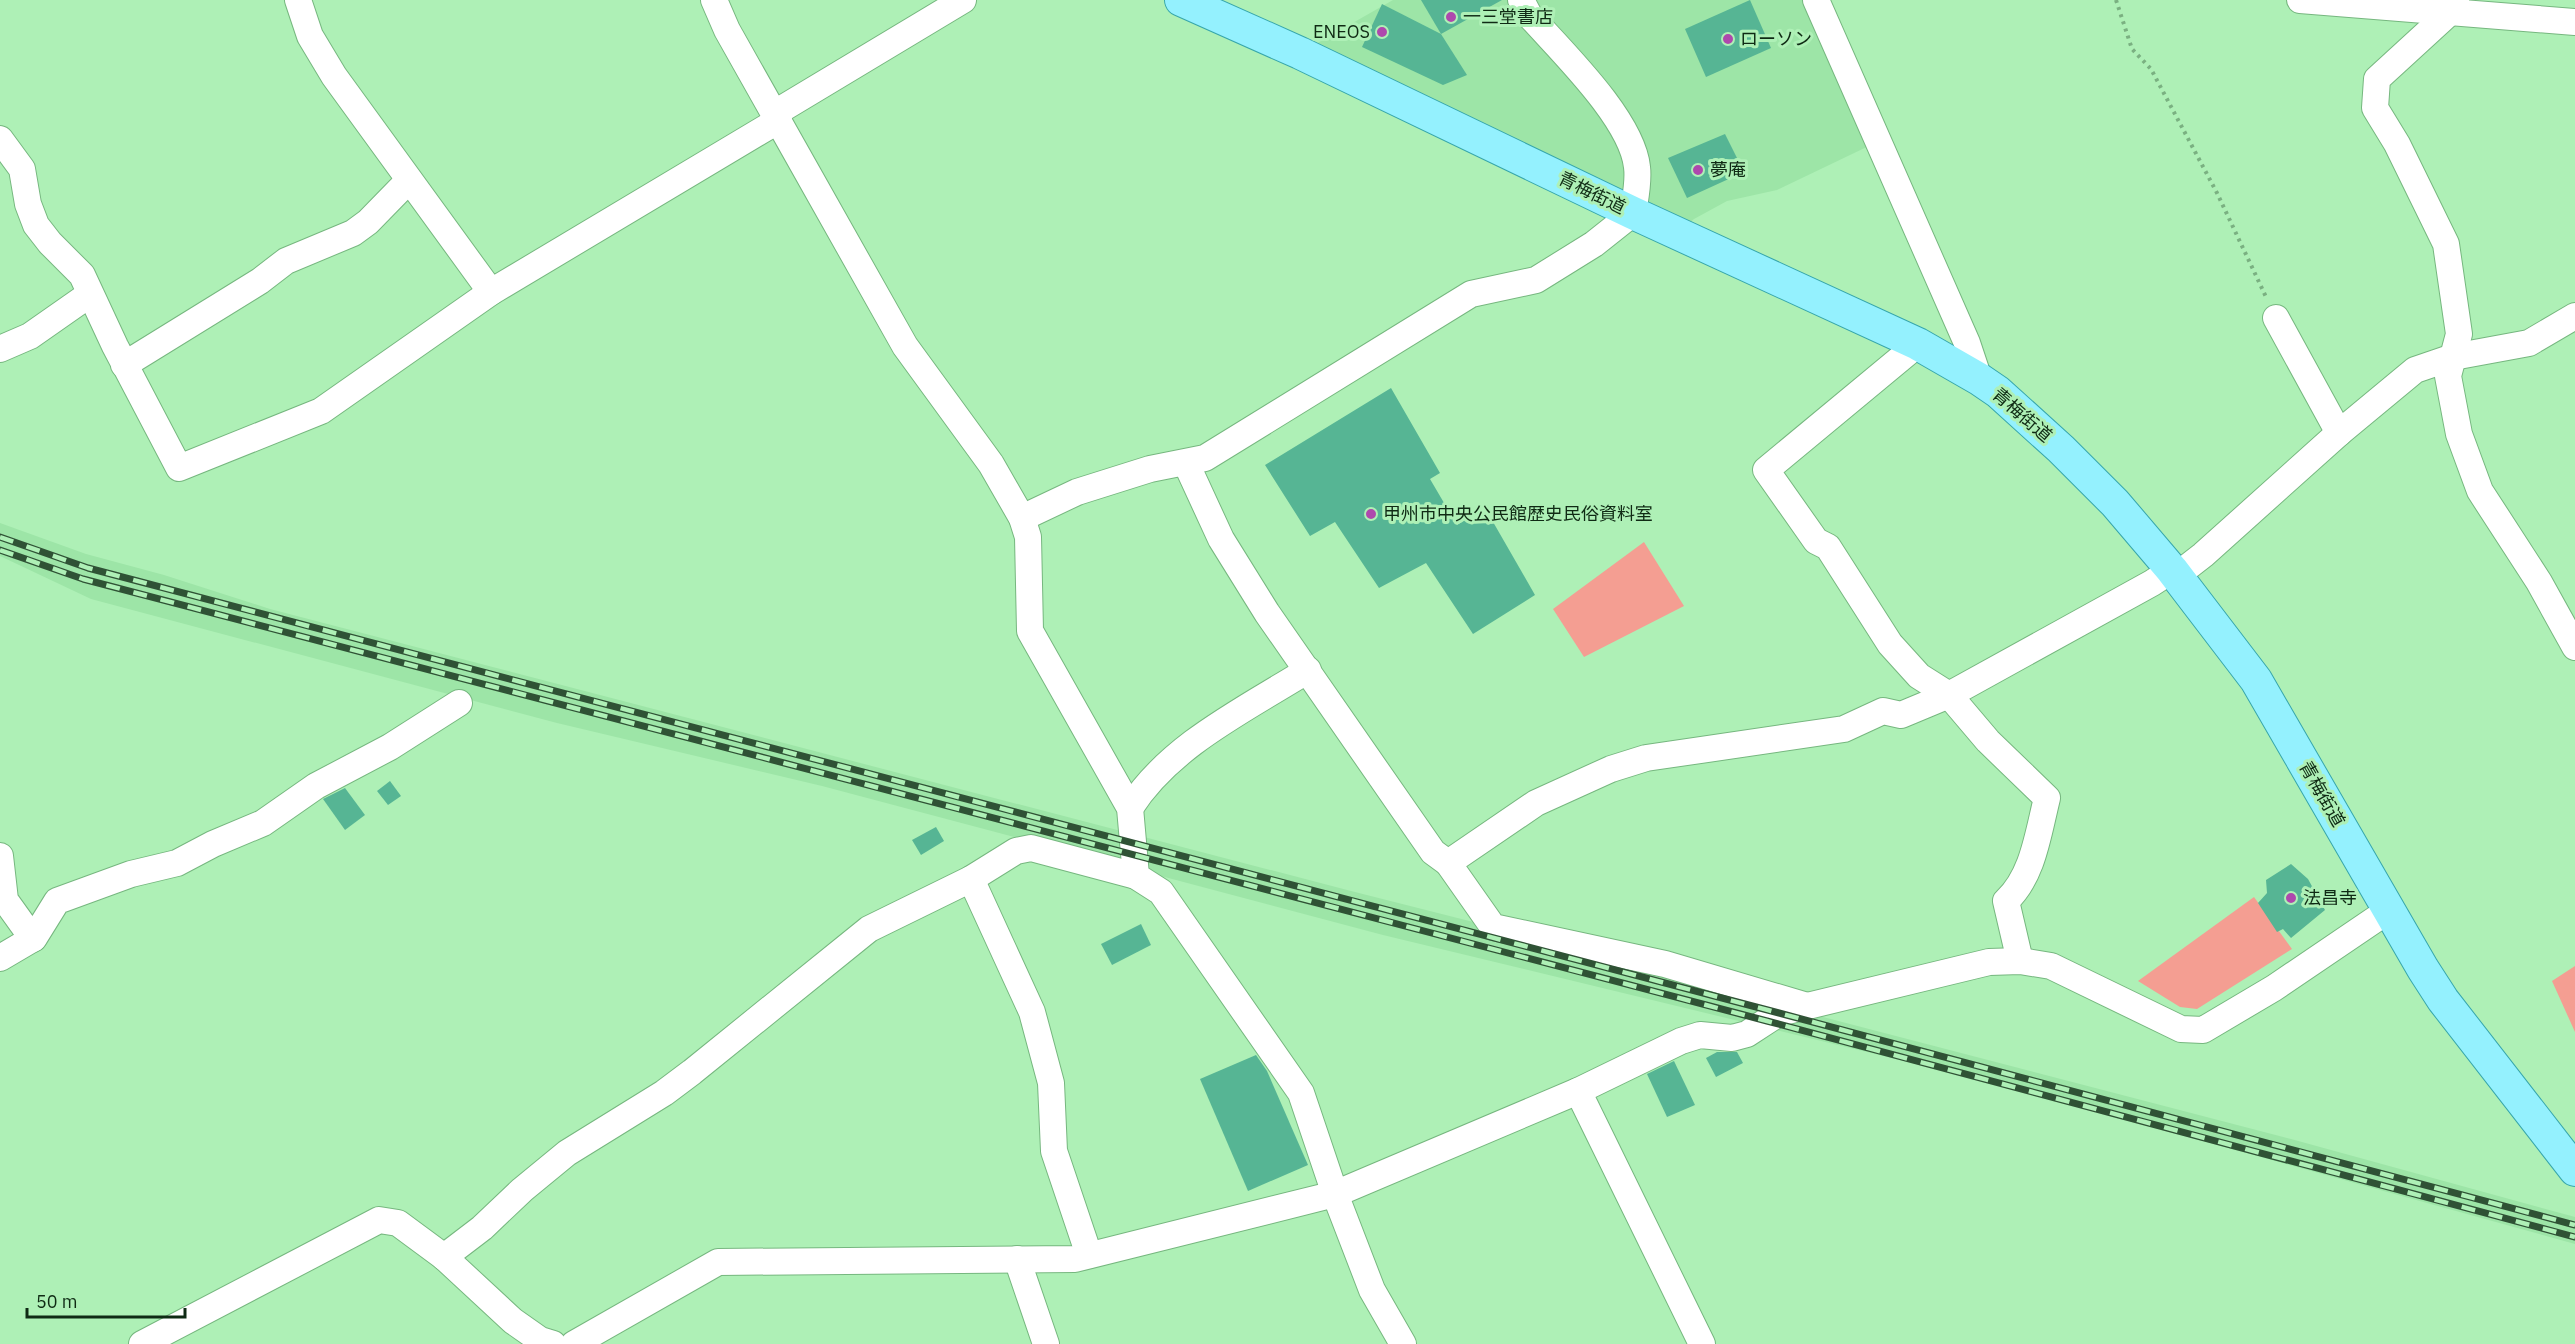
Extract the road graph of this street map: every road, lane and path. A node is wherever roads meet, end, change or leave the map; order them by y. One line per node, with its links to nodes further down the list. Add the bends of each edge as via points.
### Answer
1 (298, 0): 13 (street, via 310,36 334,76)
2 (714, 0): 11 (street)
3 (963, 0): 11 (street)
4 (1181, 0): 14 (main road, 青梅街道)
5 (1521, 0): 14 (street, via 1528,15 1609,105 1632,148 1637,167)
6 (1816, 0): 23 (street)
7 (2116, 0): 18 (path, via 2132,50 2151,69 2162,89)
8 (2300, 0): 9 (street)
9 (2452, 6): 10 (street); 21 (street, via 2377,79 2375,108 2446,244 2459,334)
10 (2575, 22)
11 (777, 116): 15 (street); 26 (street, via 905,346 991,464)
12 (0, 139): 16 (street, via 22,168 36,225 75,266)
13 (409, 180): 15 (street); 22 (street, via 353,233 286,261)
14 (1634, 213): 19 (main road, 青梅街道); 25 (street, via 1594,244 1536,280 1470,294 1205,458)
15 (490, 292): 22 (street, via 321,411 179,468)
16 (90, 294): 20 (street, via 30,336); 22 (street)
17 (2575, 316): 21 (street, via 2529,343)
18 (2276, 318): 24 (street)
19 (1918, 344): 23 (main road, 青梅街道); 30 (street, via 1766,470 1816,541 1828,547 1890,644 1919,676)
20 (0, 349)
21 (2452, 357): 24 (street, via 2415,370); 28 (street, via 2448,376 2459,434 2480,491 2539,582)
22 (124, 365)
23 (1979, 379): 27 (main road, 青梅街道, via 2061,449 2115,503)
24 (2339, 433): 27 (street, via 2204,555)
25 (1186, 463): 26 (street, via 1150,469 1077,492); 29 (street, via 1221,539 1267,614)
26 (1022, 518): 32 (street, via 1028,537 1030,632)
27 (2174, 573): 30 (street); 37 (main road, 青梅街道, via 2256,680)
28 (2575, 647)
29 (1308, 670): 32 (street, via 1200,738 1144,786); 34 (street, via 1433,852)
30 (1948, 695): 34 (street, via 1901,715 1883,711 1844,729 1646,758 1611,769 1536,803); 40 (street, via 1988,741 2047,798 2031,860 2019,889 2006,901)
31 (459, 703): 38 (street, via 390,747 316,786 263,823 177,863 131,874 57,901)
32 (1130, 808): 35 (street)
33 (0, 856): 38 (street, via 5,900)
34 (1448, 863): 41 (street, via 1493,927 1665,964)
35 (1136, 876): 36 (street, via 1031,848 1017,851); 44 (street, via 1161,892 1301,1093)
36 (971, 879): 45 (street, via 1032,1012 1051,1083 1054,1151); 46 (street, via 861,935 664,1093 567,1153)
37 (2389, 910): 40 (street, via 2274,988 2194,1032 2051,966); 43 (main road, 青梅街道, via 2443,1000)
38 (33, 939): 39 (street)
39 (0, 958)
40 (2020, 961): 41 (street, via 1989,962)
41 (1807, 1006): 42 (street, via 1779,1013 1747,1034 1732,1038 1700,1035 1681,1041)
42 (1578, 1091): 44 (street); 53 (street)
43 (2575, 1170)
44 (1335, 1194): 45 (street); 52 (street, via 1372,1290)
45 (1089, 1255): 47 (street, via 1075,1259)
46 (444, 1257): 48 (street, via 398,1223 379,1220); 49 (street, via 513,1321 540,1340)
47 (1017, 1259): 50 (street, via 718,1262); 51 (street)
48 (142, 1344)
49 (553, 1344)
50 (574, 1344)
51 (1046, 1344)
52 (1404, 1344)
53 (1702, 1344)

